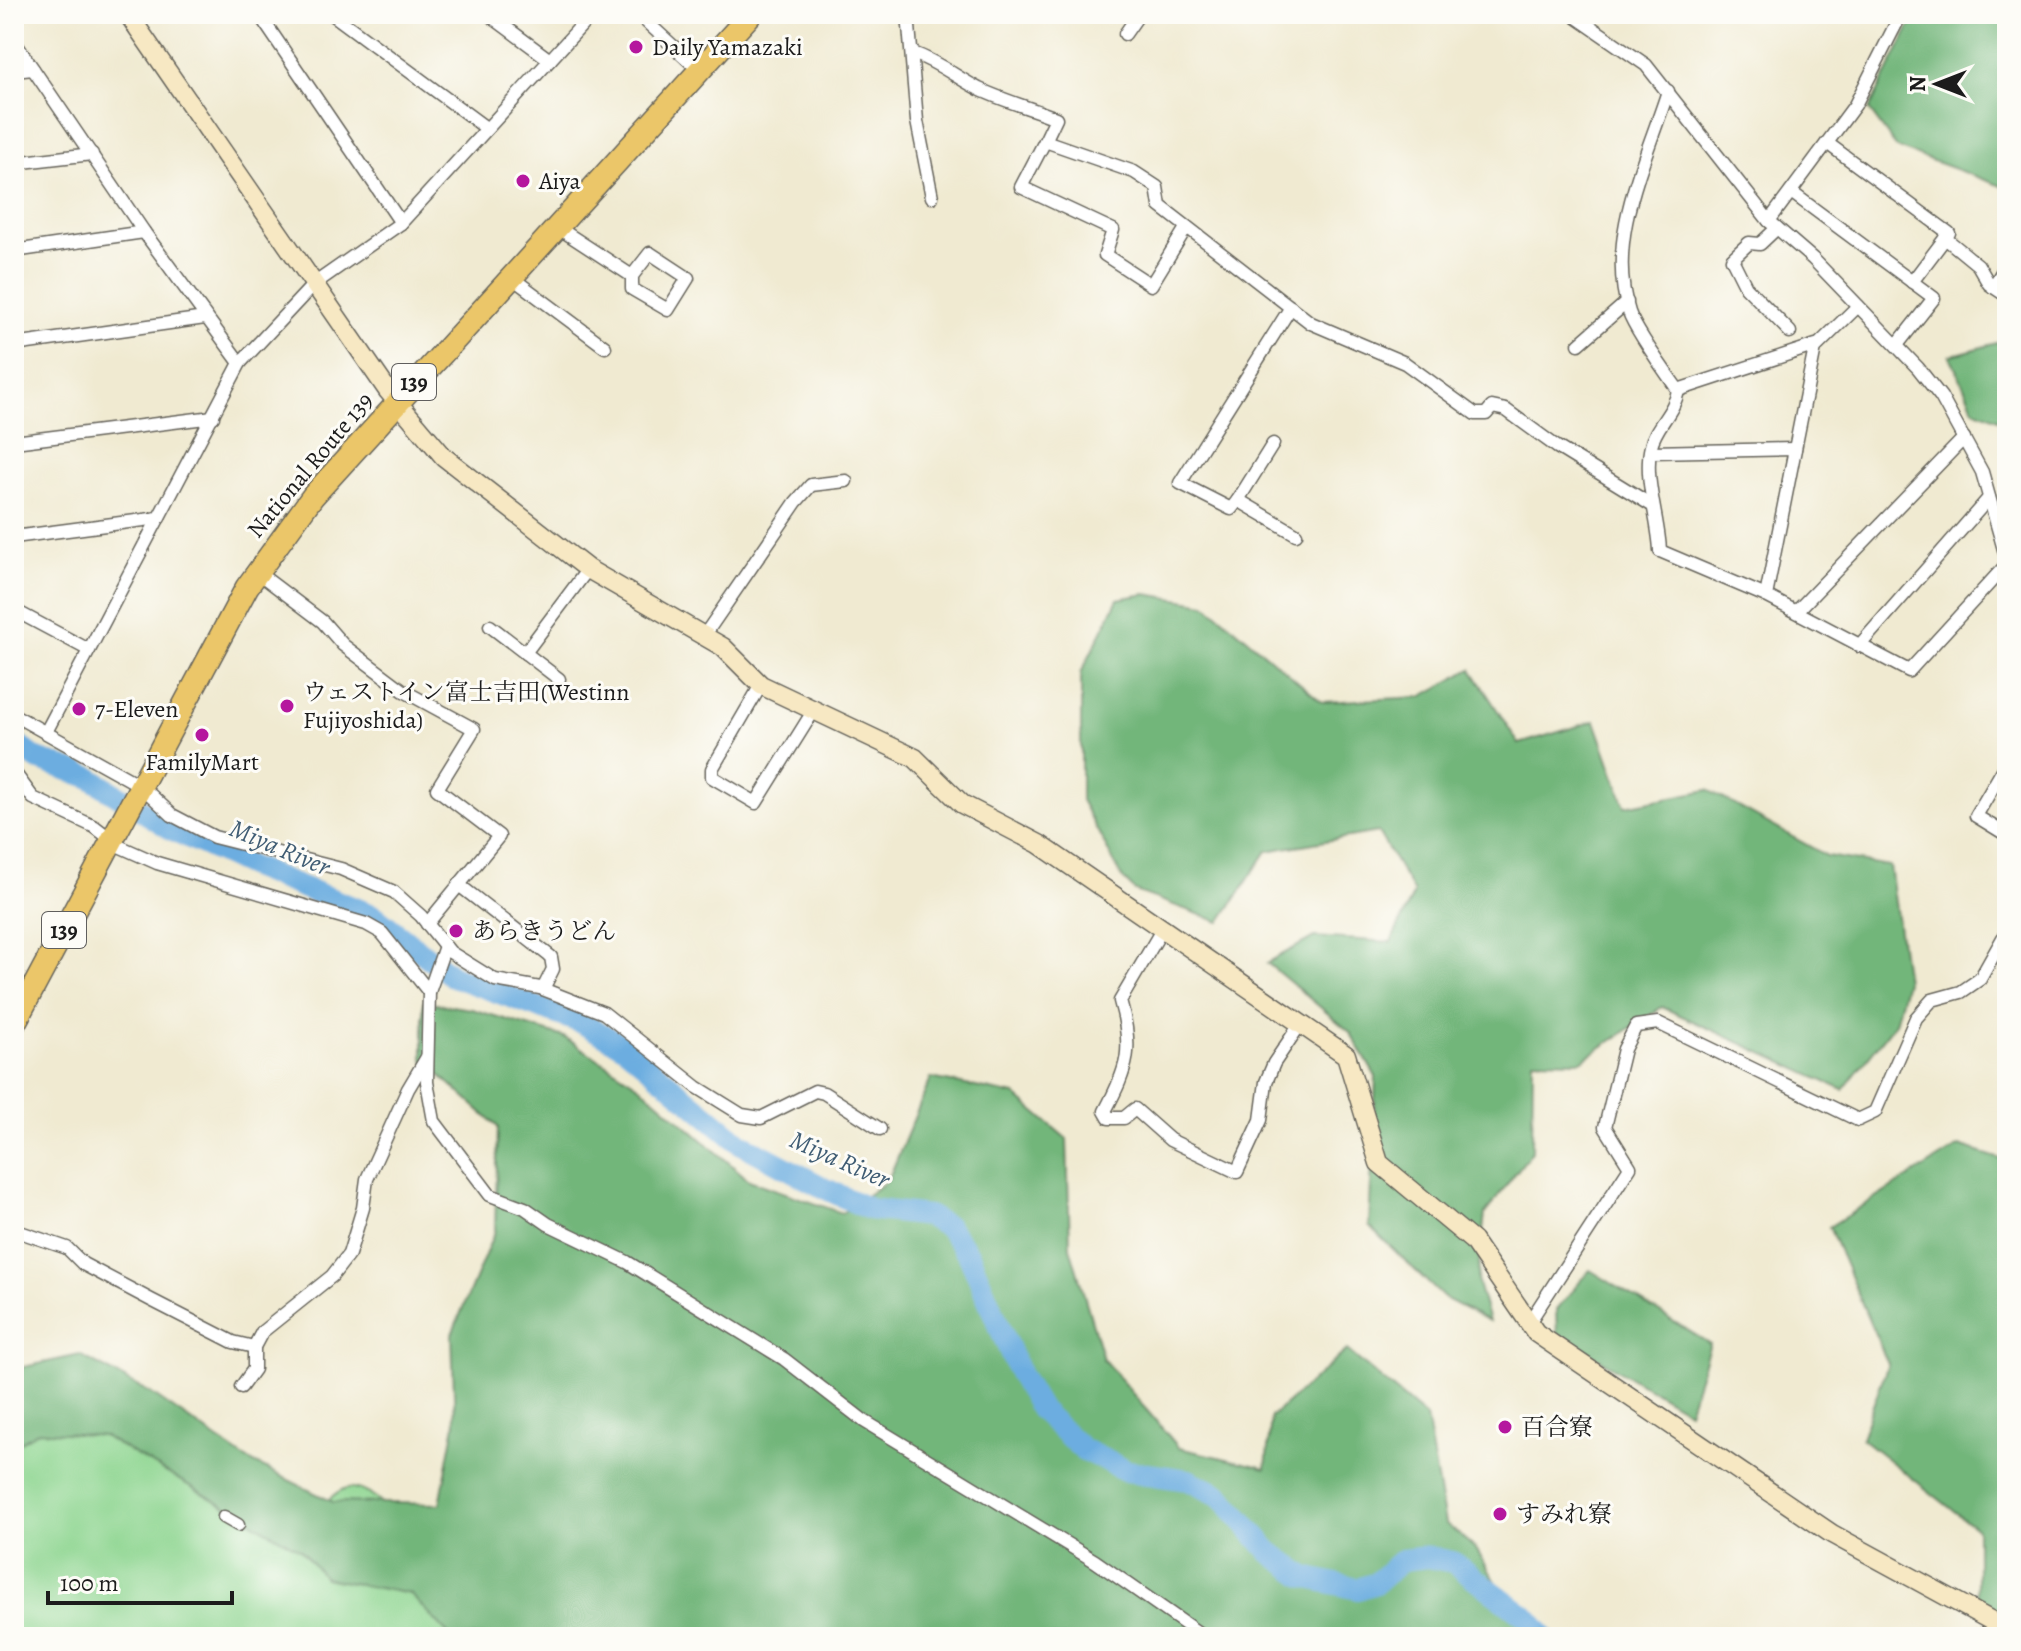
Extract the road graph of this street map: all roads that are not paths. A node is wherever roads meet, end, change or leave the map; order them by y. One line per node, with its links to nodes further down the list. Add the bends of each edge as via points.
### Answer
1 (128, 14): 39 (street)
2 (259, 14): 28 (street)
3 (332, 14): 21 (street)
4 (488, 14): 16 (street)
5 (592, 14): 16 (street)
6 (638, 14): 17 (street)
7 (735, 14): 17 (highway, National Route 139 / 139)
8 (751, 14): 17 (highway, National Route 139 / 139)
9 (908, 14): 15 (street)
10 (1143, 14): 13 (street)
11 (1572, 14): 20 (street, via 1646,65)
12 (1901, 14): 23 (street, via 1855,105)
13 (1125, 34)
14 (14, 41): 18 (street)
15 (913, 53): 22 (street, via 991,95 1056,118); 27 (street, via 917,121)
16 (550, 60): 21 (street)
17 (694, 66): 30 (highway, National Route 139 / 139); 54 (highway, National Route 139 / 139)
18 (33, 69): 19 (street); 24 (street)
19 (14, 71)
20 (1668, 91): 29 (street); 42 (street, via 1622,238)
21 (486, 128): 28 (street)
22 (1045, 141): 31 (street, via 1134,172 1157,187 1160,206); 31 (street, via 1021,187 1113,230 1105,255 1151,285)
23 (1827, 143): 26 (street); 33 (street, via 1949,233)
24 (92, 154): 25 (street); 32 (street)
25 (14, 163)
26 (1791, 192): 29 (street); 38 (street)
27 (932, 197)
28 (401, 223): 39 (street)
29 (1773, 224): 43 (street); 46 (street, via 1760,244 1749,243 1732,259 1746,287)
30 (557, 227): 36 (street); 37 (highway, National Route 139 / 139)
31 (1186, 228): 44 (street)
32 (144, 232): 34 (street); 45 (street)
33 (1945, 238): 38 (street); 40 (street, via 1978,265)
34 (14, 251)
35 (2007, 264): 40 (street)
36 (632, 276): 36 (street, via 632,289 668,310 688,278 650,253)
37 (511, 277): 51 (street); 54 (highway, National Route 139 / 139)
38 (1912, 282): 50 (street, via 1934,298)
39 (314, 284): 52 (street); 54 (street)
40 (1993, 287): 41 (street)
41 (2007, 296)
42 (1627, 302): 47 (street); 53 (street, via 1630,316)
43 (1858, 306): 49 (street); 50 (street)
44 (1291, 307): 63 (street, via 1180,483 1231,509); 64 (street, via 1311,323 1405,363 1475,414 1486,414 1492,407 1506,410)
45 (205, 318): 48 (street); 52 (street)
46 (1790, 332)
47 (1579, 344)
48 (14, 345)
49 (1816, 345): 53 (street); 59 (street)
50 (1897, 345): 56 (street, via 1941,397)
51 (605, 347)
52 (240, 363): 55 (street)
53 (1678, 390): 60 (street)
54 (393, 395): 70 (street, via 444,457); 71 (highway, National Route 139 / 139); 87 (highway, National Route 139 / 139, via 302,489 255,551)
55 (213, 417): 57 (street); 65 (street)
56 (1964, 438): 62 (street); 74 (street)
57 (14, 442)
58 (1273, 444): 63 (street)
59 (1795, 449): 60 (street); 72 (street)
60 (1651, 452): 64 (street)
61 (846, 481): 76 (street, via 811,485)
62 (1989, 498): 66 (street); 77 (street)
63 (1238, 500): 67 (street)
64 (1653, 506): 72 (street, via 1660,551)
65 (159, 518): 68 (street); 78 (street)
66 (2002, 524): 69 (street)
67 (1296, 534)
68 (14, 537)
69 (2007, 562): 77 (street, via 1909,671)
70 (588, 569): 76 (street); 79 (street)
71 (257, 572): 87 (highway, National Route 139 / 139); 90 (street, via 404,691 474,729 437,789 499,836)
72 (1766, 596): 74 (street)
73 (14, 610): 78 (street)
74 (1797, 611): 77 (street)
75 (490, 626): 79 (street)
76 (704, 636): 81 (street, via 723,647)
77 (1859, 646)
78 (89, 650): 84 (street)
79 (525, 653): 80 (street)
80 (559, 679)
81 (761, 685): 82 (street); 82 (street, via 712,769 712,777 756,803)
82 (814, 710): 92 (street, via 915,758 962,804 1039,844)
83 (14, 715): 84 (street)
84 (46, 732): 87 (street)
85 (2007, 763): 89 (street, via 1976,816)
86 (14, 772): 88 (street, via 33,798)
87 (133, 787): 88 (highway, National Route 139 / 139); 91 (street, via 214,837 341,869 394,892)
88 (109, 834): 95 (street, via 157,863 366,924 382,933); 97 (highway, National Route 139 / 139); 99 (highway, National Route 139 / 139)
89 (2007, 835)
90 (459, 885): 91 (street); 96 (street, via 551,957 553,969)
91 (427, 924): 94 (street)
92 (1163, 928): 98 (street); 98 (street, via 1120,1001 1130,1046 1123,1076 1105,1111 1109,1118 1124,1118 1135,1109 1170,1140 1237,1172 1261,1120 1274,1063)
93 (2007, 931): 103 (street, via 1980,979 1961,992 1932,1000 1916,1018 1875,1112 1858,1120 1658,1023 1636,1026 1624,1049 1605,1127 1630,1167)
94 (444, 950): 95 (street); 96 (street, via 495,980)
95 (430, 989): 100 (street)
96 (543, 989): 101 (street, via 604,1013 697,1087 742,1115 761,1118 815,1091)
97 (14, 1001)
98 (1301, 1023): 103 (street, via 1346,1055 1379,1163 1473,1241)
99 (14, 1024)
100 (428, 1056): 104 (street, via 367,1179 349,1254 332,1276 262,1332); 109 (street, via 434,1121 490,1195 627,1262 784,1359 864,1421 1095,1561)
101 (880, 1129)
102 (14, 1230): 104 (street, via 67,1248 110,1279 233,1342)
103 (1530, 1321): 108 (street, via 1536,1333 1832,1534)
104 (254, 1347): 105 (street, via 254,1369)
105 (241, 1387)
106 (224, 1517): 107 (street)
107 (238, 1525)
108 (2007, 1633)
109 (1204, 1637)

